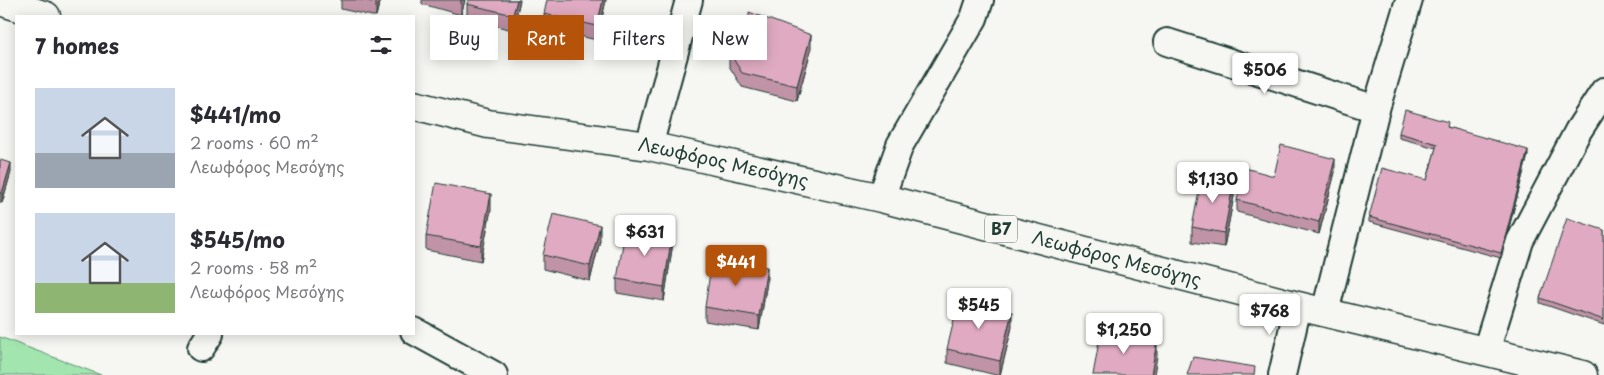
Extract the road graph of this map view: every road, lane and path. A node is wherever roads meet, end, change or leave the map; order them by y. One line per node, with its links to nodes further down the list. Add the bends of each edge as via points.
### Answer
1 (689, 0): 10 (street)
2 (980, 0): 11 (street, via 974,18 900,145)
3 (1409, 0): 9 (street)
4 (0, 1): 5 (main road)
5 (43, 15)
6 (1167, 42): 9 (street)
7 (1604, 91): 15 (street, via 1578,130 1520,241)
8 (415, 105): 10 (main road, Λεωφόρος Μεσόγης / B7, via 488,124)
9 (1376, 109): 13 (street)
10 (649, 146): 11 (main road, Λεωφόρος Μεσόγης / B7)
11 (881, 198): 12 (main road, Λεωφόρος Μεσόγης / B7)
12 (1298, 306): 13 (main road, Λεωφόρος Μεσόγης / B7); 17 (street)
13 (1325, 312): 15 (main road, Λεωφόρος Μεσόγης / B7)
14 (415, 332): 16 (street)
15 (1486, 351): 18 (main road, Λεωφόρος Μεσόγης / B7)
16 (494, 375)
17 (1282, 375)
18 (1583, 375)

